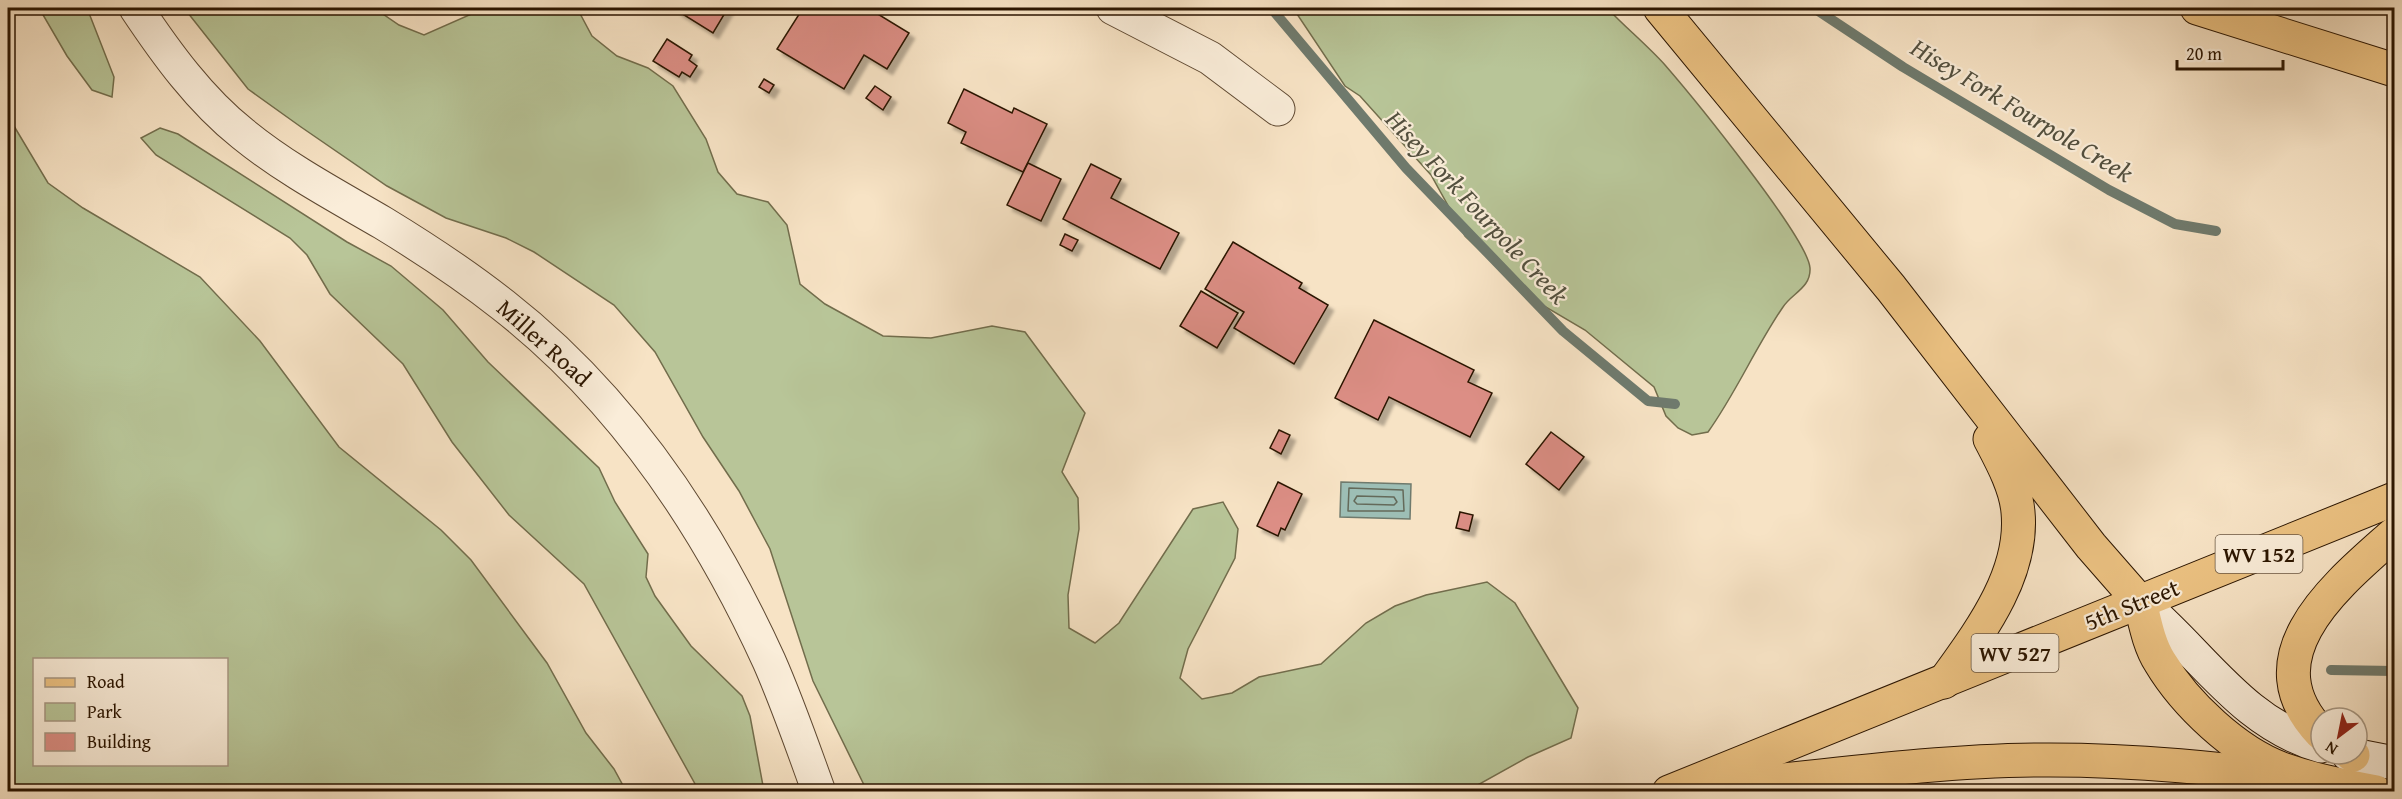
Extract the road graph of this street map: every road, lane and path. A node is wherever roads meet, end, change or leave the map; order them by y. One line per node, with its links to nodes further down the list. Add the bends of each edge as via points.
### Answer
1 (136, 8): 18 (street, Miller Road, via 178,67 242,133 452,268 547,340 590,383 650,456 717,558 770,664)
2 (1113, 8): 6 (street, via 1210,58)
3 (1660, 8): 7 (main road)
4 (2197, 8): 5 (main road)
5 (2394, 70)
6 (1278, 109)
7 (1951, 366): 10 (main road, via 2091,546); 11 (main road, via 2007,476 2018,510 2018,543 2012,570 1970,645)
8 (2394, 499): 10 (main road, 5th Street / WV 152)
9 (2394, 534): 12 (main road, via 2343,580 2304,629 2296,652 2298,697)
10 (2140, 602): 11 (main road, 5th Street / WV 527); 13 (street, via 2184,641 2209,673 2238,700 2272,725); 16 (main road, via 2159,662 2220,730 2247,751 2280,768)
11 (1944, 682): 17 (main road, 5th Street / WV 527)
12 (2309, 720)
13 (2309, 741)
14 (2369, 759): 15 (street)
15 (2394, 764)
16 (2322, 782): 17 (main road, via 2127,761 2034,760); 19 (main road)
17 (1670, 791)
18 (819, 792)
19 (2376, 792)

